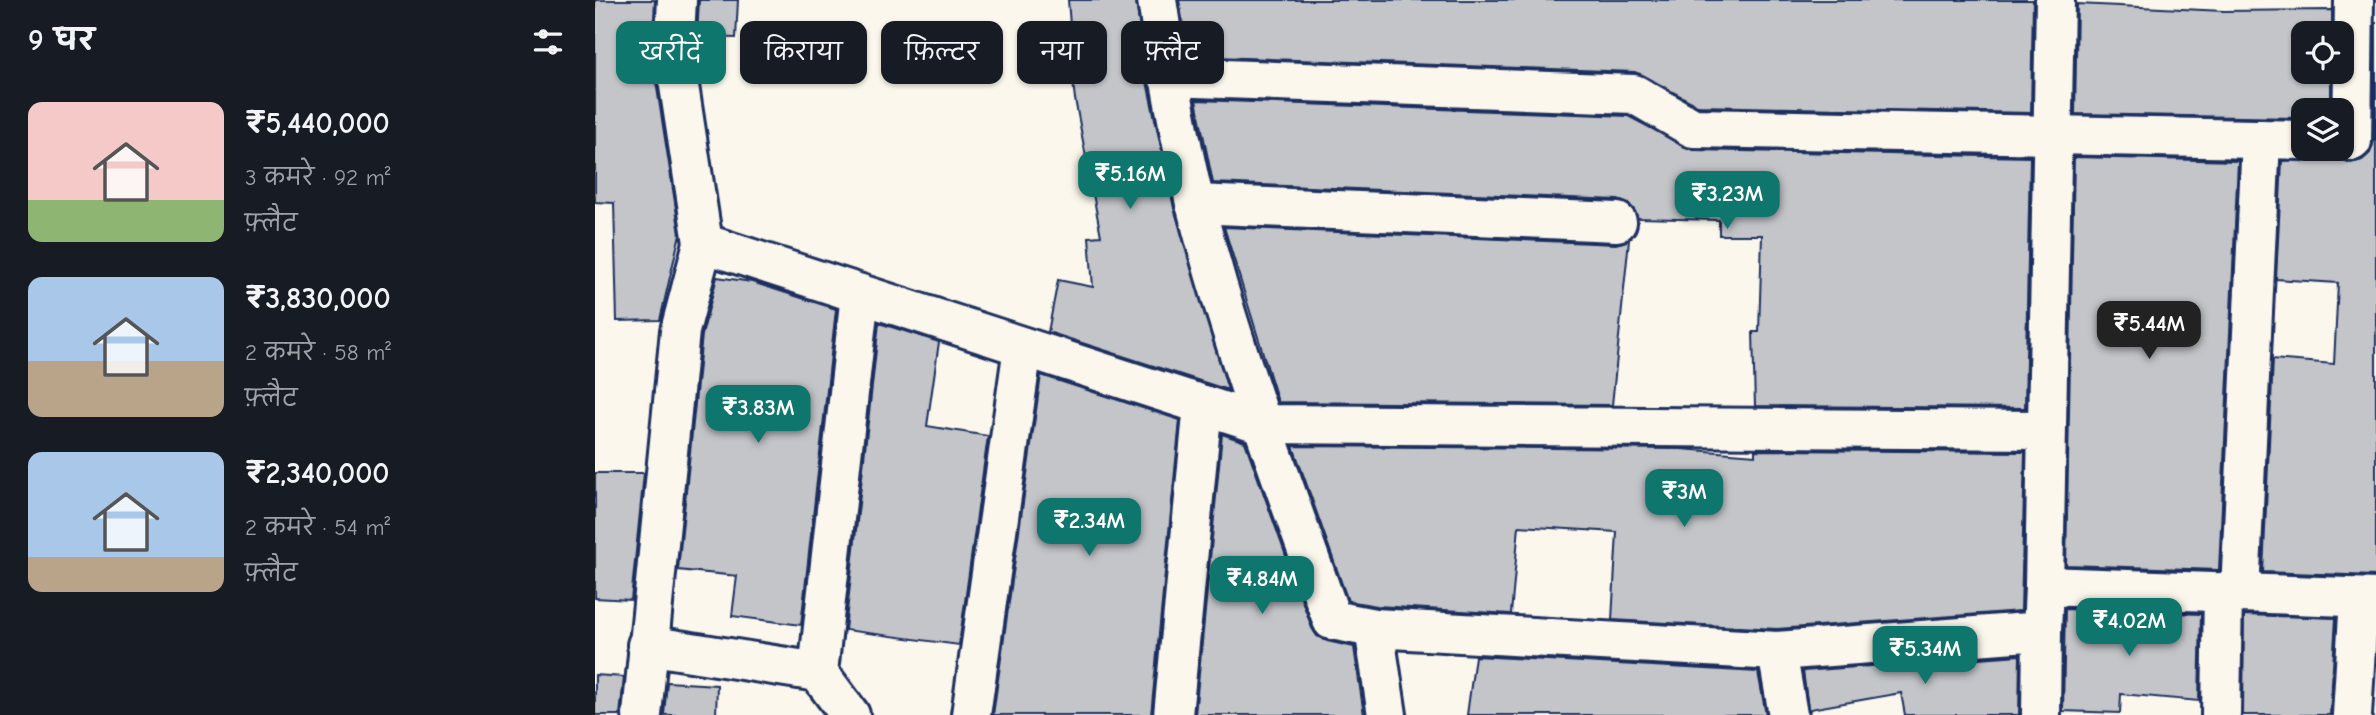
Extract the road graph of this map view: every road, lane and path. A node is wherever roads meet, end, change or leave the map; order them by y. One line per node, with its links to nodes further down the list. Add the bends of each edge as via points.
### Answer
1 (677, 0): 16 (street, via 674,53)
2 (1157, 0): 7 (street)
3 (2055, 0): 10 (street)
4 (2341, 0): 5 (street)
5 (2354, 0): 6 (street); 13 (street)
6 (2376, 2)
7 (1160, 21)
8 (1224, 79): 10 (street, via 1634,94 1693,128)
9 (1169, 84): 14 (street)
10 (2050, 135): 11 (street); 21 (street)
11 (2261, 139): 12 (street); 23 (street)
12 (2291, 140)
13 (2357, 141)
14 (1195, 204): 15 (street); 20 (street)
15 (1617, 222)
16 (703, 243): 17 (street); 27 (street, via 680,331)
17 (860, 294): 18 (street); 29 (street)
18 (1023, 347): 19 (street); 32 (street)
19 (1203, 405): 20 (street); 33 (street)
20 (1262, 424): 21 (street); 25 (street, via 1332,621)
21 (2046, 430): 22 (street)
22 (2044, 586): 23 (street); 26 (street)
23 (2231, 592): 24 (street); 37 (street)
24 (2368, 598): 38 (street)
25 (1374, 628): 28 (street); 34 (street)
26 (2042, 631): 28 (street); 36 (street)
27 (647, 645): 29 (street); 30 (street)
28 (1777, 651): 35 (street)
29 (818, 672): 31 (street)
30 (642, 715)
31 (850, 715)
32 (971, 715)
33 (1173, 715)
34 (1387, 715)
35 (1788, 715)
36 (2041, 715)
37 (2221, 715)
38 (2352, 715)

